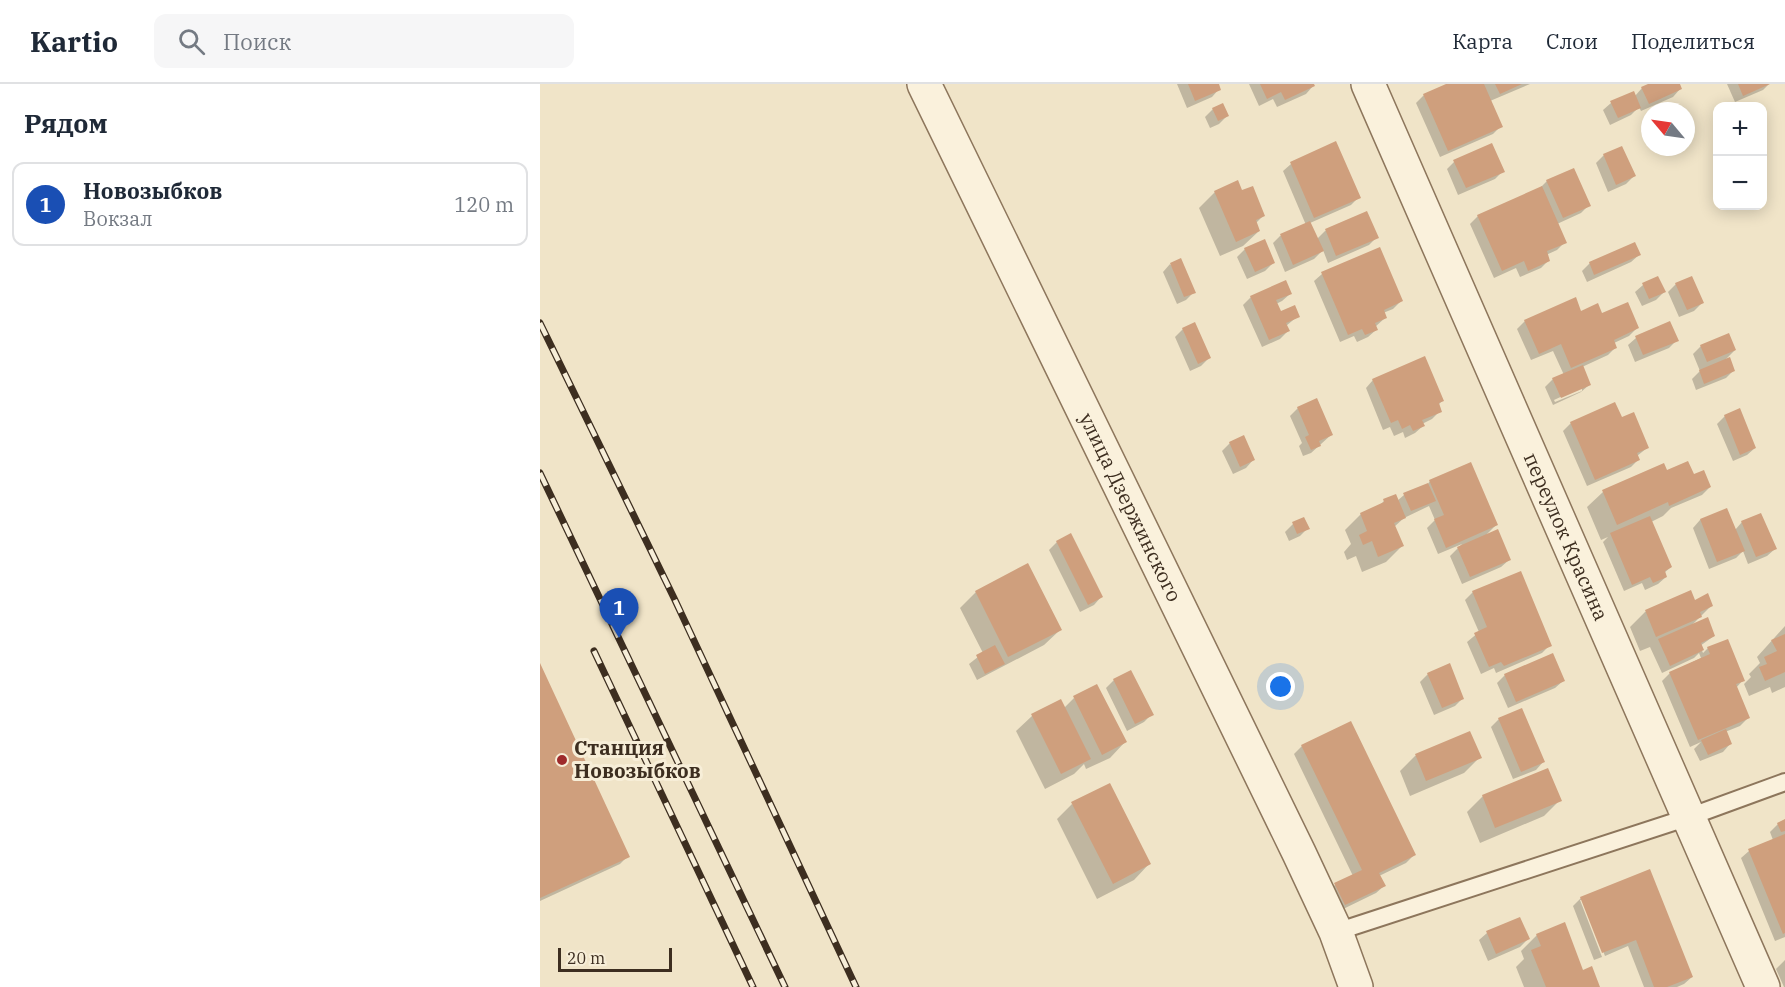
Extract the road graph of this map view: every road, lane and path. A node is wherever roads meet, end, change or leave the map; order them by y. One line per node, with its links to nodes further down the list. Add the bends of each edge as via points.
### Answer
1 (924, 84): 5 (street, улица Дзержинского)
2 (1368, 84): 4 (street, переулок Красина)
3 (1785, 782): 4 (lane)
4 (1689, 817): 5 (lane); 7 (street, переулок Красина)
5 (1336, 932): 6 (street, улица Дзержинского)
6 (1356, 987)
7 (1763, 987)

